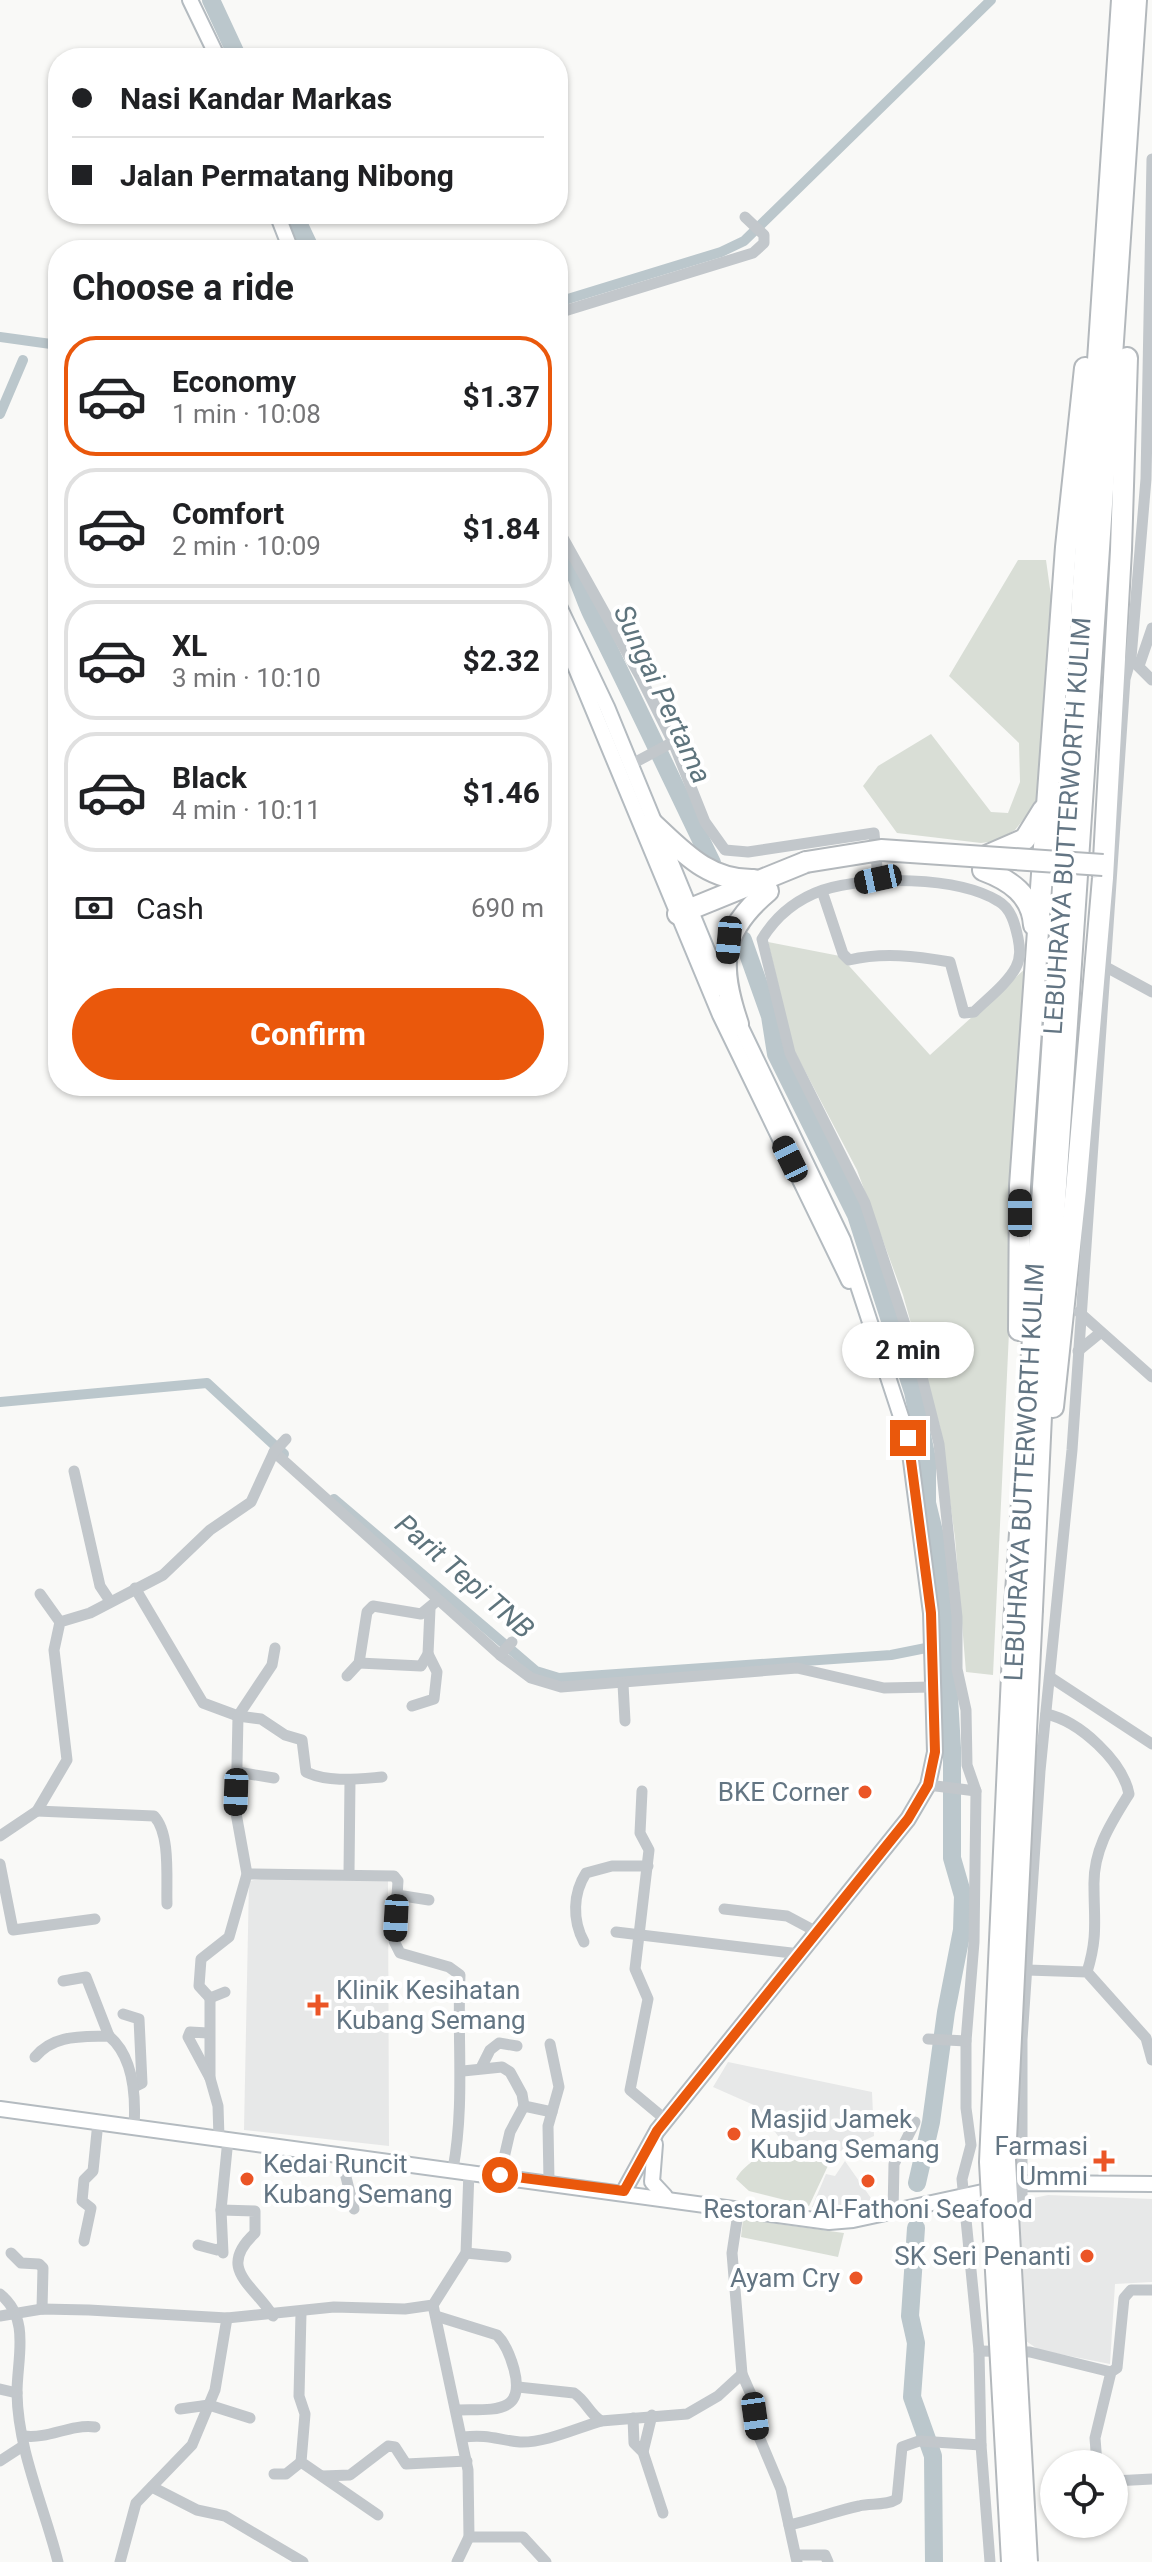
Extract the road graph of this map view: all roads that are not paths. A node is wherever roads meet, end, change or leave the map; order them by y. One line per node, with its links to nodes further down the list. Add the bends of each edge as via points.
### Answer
1 (190, 0): 4 (main road)
2 (1122, 0): 6 (highway, LEBUHRAYA BUTTERWORTH KULIM)
3 (1136, 0): 6 (highway, LEBUHRAYA BUTTERWORTH KULIM)
4 (213, 48)
5 (1152, 159): 13 (street, via 1146,479)
6 (1118, 170): 17 (highway, via 1091,311); 21 (highway, via 1128,314); 36 (highway, LEBUHRAYA BUTTERWORTH KULIM)
7 (745, 217): 8 (street, via 764,235 764,243 753,253)
8 (568, 310)
9 (568, 549): 15 (street)
10 (568, 622): 16 (main road)
11 (1152, 628): 13 (street)
12 (568, 648): 25 (main road)
13 (1135, 662): 14 (street); 27 (street, via 1125,679)
14 (1152, 680)
15 (668, 744): 16 (street); 23 (street, via 705,822 725,850 748,852 874,833)
16 (635, 761): 18 (main road)
17 (1047, 802): 19 (highway, via 1025,839); 20 (highway)
18 (653, 824): 24 (highway, via 712,873); 25 (main road)
19 (983, 864): 20 (highway, bridge); 22 (highway, bridge, via 881,850); 26 (highway, via 1012,885 1033,910)
20 (1042, 867): 21 (highway, bridge); 26 (highway)
21 (1103, 872): 36 (highway, via 1055,1395)
22 (813, 875): 23 (street); 23 (street, via 849,960 916,956 950,962 964,1013 974,1012 1016,969 1021,952 1016,931 998,901 956,888); 24 (highway); 61 (street, via 762,939 790,1053 865,1203 939,1444 957,1617 958,1685 966,1710)
23 (878, 879)
24 (766, 885): 25 (highway); 29 (highway, via 741,913 729,940 729,996)
25 (686, 918): 29 (main road); 33 (main road, via 720,1015)
26 (1037, 957): 36 (highway, via 1020,1186 1017,1392)
27 (1106, 967): 28 (street); 30 (street)
28 (1152, 992)
29 (738, 1024): 33 (main road, via 843,1240)
30 (1079, 1312): 31 (street); 32 (street)
31 (1100, 1333): 32 (street); 34 (street)
32 (1078, 1351): 47 (street)
33 (882, 1354): 49 (main road, via 908,1438 931,1613)
34 (1152, 1377)
35 (74, 1471): 39 (street, via 100,1586)
36 (1030, 1486): 41 (highway, LEBUHRAYA BUTTERWORTH KULIM)
37 (135, 1588): 39 (street); 40 (street, via 163,1575 210,1530 251,1502 279,1446); 52 (street, via 203,1703)
38 (40, 1594): 42 (street)
39 (110, 1601): 42 (street)
40 (434, 1605): 44 (street); 45 (street, via 421,1614 373,1606 367,1612); 48 (street, via 506,1648 531,1678 561,1687)
41 (1024, 1608): 171 (highway, LEBUHRAYA BUTTERWORTH KULIM, bridge, via 990,2162); 172 (highway, LEBUHRAYA BUTTERWORTH KULIM, bridge, via 1005,2160)
42 (60, 1622): 62 (street, via 54,1650 67,1760)
43 (275, 1648): 52 (street, via 272,1665)
44 (428, 1654): 45 (street, via 421,1666); 50 (street, via 437,1672 434,1699)
45 (359, 1663): 46 (street)
46 (347, 1676)
47 (1050, 1677): 51 (street); 54 (street)
48 (623, 1684): 49 (street, via 797,1668 884,1688); 53 (street)
49 (932, 1687): 59 (main road)
50 (412, 1706)
51 (1046, 1714): 78 (street); 79 (street, via 1086,1734 1121,1769 1129,1794 1111,1819 1097,1864 1097,1929)
52 (238, 1716): 55 (street); 58 (street, via 261,1719 302,1740 306,1772)
53 (625, 1721)
54 (1152, 1744)
55 (237, 1772): 57 (street); 67 (street, via 236,1813)
56 (382, 1777): 58 (street)
57 (274, 1778)
58 (350, 1780): 66 (street)
59 (934, 1787): 61 (street); 75 (main road)
60 (642, 1791): 65 (street, via 640,1833 649,1850)
61 (973, 1791): 87 (street, via 974,1942)
62 (37, 1811): 63 (street); 70 (street, via 154,1816 161,1831)
63 (0, 1836)
64 (0, 1864): 72 (street, via 13,1930)
65 (648, 1866): 74 (street); 76 (street, via 612,1866 586,1873 578,1885 576,1918)
66 (349, 1873): 67 (street); 68 (street, via 394,1876)
67 (247, 1874): 82 (street, via 229,1937 201,1959 199,1986)
68 (397, 1895): 69 (street); 93 (street, via 394,1941 400,1953 460,1975)
69 (429, 1900)
70 (167, 1904)
71 (724, 1909): 75 (street, via 787,1916)
72 (95, 1919)
73 (616, 1932): 74 (street)
74 (639, 1932): 77 (street); 101 (street, via 636,1972 648,1999 630,2090)
75 (817, 1932): 77 (main road)
76 (584, 1942)
77 (800, 1954): 101 (main road)
78 (1027, 1970): 79 (street); 113 (street, bridge)
79 (1087, 1972): 91 (street, via 1146,2038)
80 (63, 1981): 85 (street, via 86,1977)
81 (225, 1992): 82 (street)
82 (210, 1998): 84 (street)
83 (123, 2014): 95 (street, via 139,2019 142,2083)
84 (208, 2033): 94 (street); 94 (street, via 197,2030 188,2037)
85 (109, 2036): 90 (street, via 63,2038); 95 (street, via 120,2046)
86 (931, 2039): 87 (street)
87 (961, 2041): 111 (street, via 971,2145)
88 (550, 2044): 98 (street, via 559,2087)
89 (517, 2046): 92 (street, via 499,2043)
90 (35, 2057)
91 (1152, 2060)
92 (481, 2068): 93 (street); 96 (street, via 510,2072)
93 (463, 2071): 105 (street)
94 (210, 2078): 103 (street)
95 (134, 2087): 102 (street)
96 (524, 2106): 98 (street); 107 (street, via 510,2132)
97 (0, 2109): 99 (main road)
98 (552, 2112): 108 (street)
99 (98, 2122): 102 (main road); 118 (street, via 93,2171 84,2180 82,2201 91,2208)
100 (915, 2122): 117 (street, via 894,2164)
101 (661, 2126): 110 (main road); 112 (main road, via 650,2170 656,2189)
102 (134, 2127): 103 (main road)
103 (223, 2139): 104 (main road); 116 (street)
104 (346, 2155): 105 (main road); 115 (street, via 344,2169)
105 (453, 2169): 106 (main road)
106 (469, 2171): 107 (main road); 121 (street)
107 (500, 2175): 108 (main road)
108 (549, 2181): 110 (main road)
109 (1152, 2184): 111 (main road, via 1025,2183)
110 (624, 2191): 112 (main road)
111 (960, 2195): 117 (main road); 132 (street)
112 (666, 2197): 114 (main road)
113 (1022, 2199)
114 (739, 2207): 117 (main road, via 829,2222); 134 (street, via 732,2253)
115 (354, 2209)
116 (221, 2210): 119 (street, via 223,2250); 130 (street, via 255,2211 255,2233 236,2261 239,2273)
117 (896, 2211)
118 (84, 2241)
119 (198, 2245)
120 (11, 2253): 125 (street, via 21,2263 43,2268)
121 (466, 2253): 122 (street); 126 (street)
122 (506, 2257)
123 (1152, 2290): 133 (street, via 1131,2290 1124,2298 1117,2368)
124 (0, 2294): 127 (street)
125 (42, 2309): 127 (street); 131 (street)
126 (434, 2311): 128 (street, via 334,2307); 135 (street, via 497,2335); 140 (street)
127 (17, 2313): 129 (street); 137 (street, via 22,2356)
128 (301, 2313): 130 (street); 153 (street)
129 (0, 2316)
130 (273, 2316): 131 (street)
131 (227, 2318): 138 (street)
132 (979, 2351): 133 (street, via 1030,2352); 148 (street)
133 (1111, 2372): 149 (street)
134 (742, 2374): 141 (street, via 687,2414); 161 (street)
135 (518, 2387): 140 (street, via 516,2400 509,2405); 144 (street, via 574,2393)
136 (0, 2389): 137 (street)
137 (17, 2393): 147 (street)
138 (209, 2405): 139 (street); 142 (street); 158 (street, via 192,2445)
139 (180, 2409)
140 (458, 2410): 146 (street)
141 (652, 2415): 143 (street); 150 (street)
142 (250, 2418)
143 (633, 2418): 144 (street); 150 (street, via 634,2443)
144 (601, 2421): 146 (street, via 519,2442 488,2434)
145 (95, 2427): 147 (street, via 76,2425)
146 (463, 2437): 152 (street)
147 (24, 2441): 151 (street); 164 (street)
148 (981, 2445): 161 (street, via 919,2441 902,2447 897,2499); 170 (street)
149 (1096, 2450)
150 (643, 2452): 159 (street)
151 (0, 2461)
152 (467, 2461): 155 (street, via 406,2464 395,2447 388,2446 350,2475); 162 (street)
153 (301, 2462): 154 (street, via 286,2474); 155 (street)
154 (274, 2474)
155 (323, 2476): 160 (street)
156 (1152, 2479): 157 (street)
157 (1128, 2480)
158 (152, 2487): 165 (street, via 136,2503); 166 (street, via 197,2510 225,2516)
159 (663, 2513)
160 (378, 2515)
161 (789, 2525): 163 (street)
162 (469, 2537): 167 (street); 168 (street, via 523,2537)
163 (797, 2559): 169 (street, via 825,2555)
164 (58, 2562)
165 (120, 2562)
166 (303, 2562)
167 (457, 2562)
168 (546, 2562)
169 (828, 2562)
170 (990, 2562)
171 (1012, 2562)
172 (1027, 2562)

